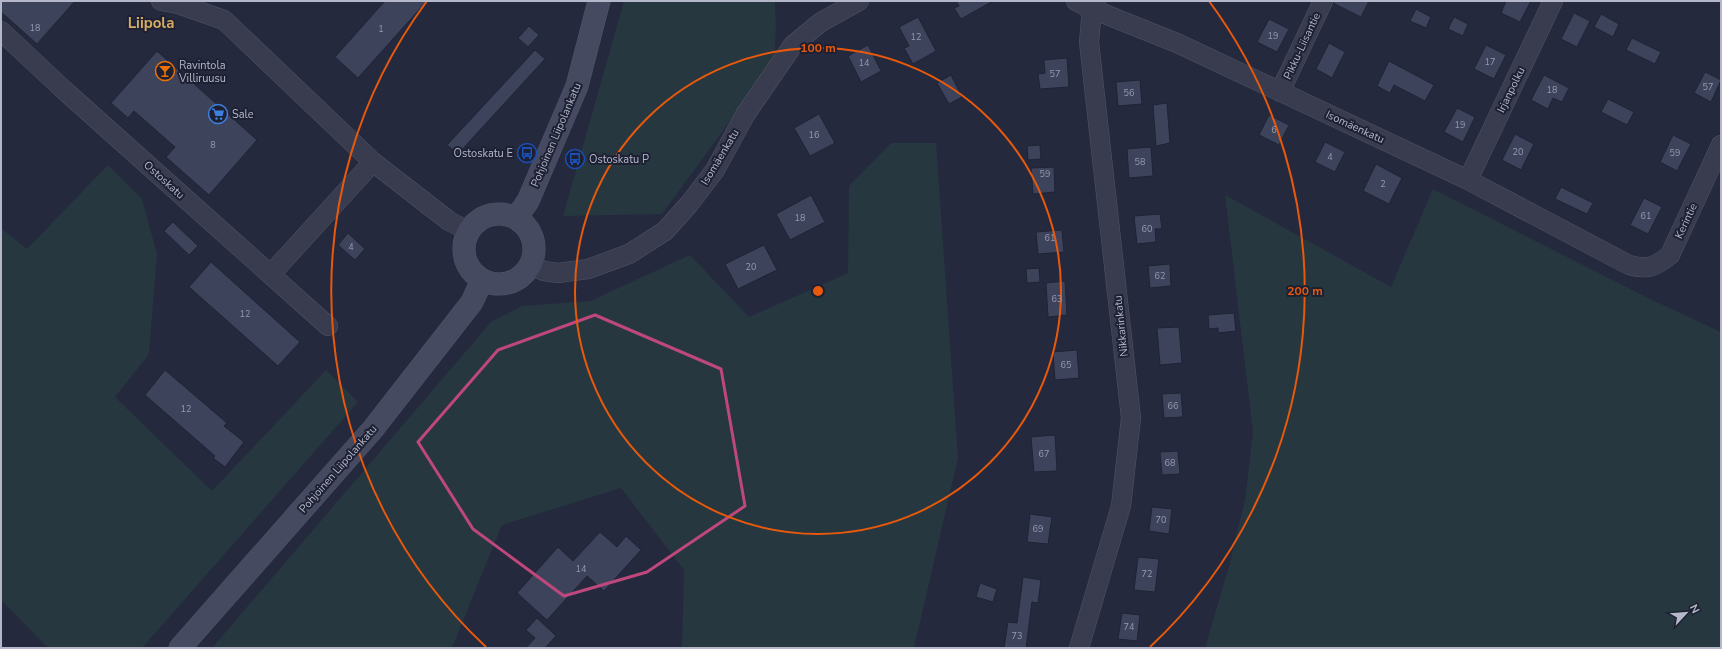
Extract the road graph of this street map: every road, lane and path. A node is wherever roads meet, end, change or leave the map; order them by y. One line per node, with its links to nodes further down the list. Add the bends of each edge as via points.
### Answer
1 (161, 1): 10 (street, via 178,4 224,20)
2 (599, 1): 12 (street, Pohjoinen Liipolankatu, via 577,86 528,201)
3 (860, 1): 14 (street, Isomäenkatu, via 821,22 793,45 745,115 715,170 666,231 628,254 588,270 558,273)
4 (1323, 1): 8 (street, Pikku-Liisantie)
5 (1553, 1): 11 (street, Irjanpolku)
6 (1088, 4): 8 (street, Isomäenkatu, via 1177,42); 20 (street, Nikkarinkatu, via 1089,42 1131,418 1121,506)
7 (1, 32): 16 (street, Ostoskatu)
8 (1280, 92): 11 (street, Isomäenkatu)
9 (1721, 145): 15 (street, Kerintie, via 1670,255 1651,267)
10 (373, 162): 13 (street, via 448,221); 16 (street)
11 (1468, 180): 15 (street, Isomäenkatu)
12 (516, 218): 13 (street, via 504,214 488,215 477,221); 14 (street, via 528,230 534,249)
13 (468, 231): 17 (street, via 464,242 465,259 470,270)
14 (530, 265): 17 (street, via 520,277 512,281 500,284)
15 (1629, 265)
16 (271, 274): 18 (street, Ostoskatu)
17 (482, 280): 19 (street, Pohjoinen Liipolankatu, via 472,302 373,429)
18 (328, 326)
19 (180, 648)
20 (1079, 648)

